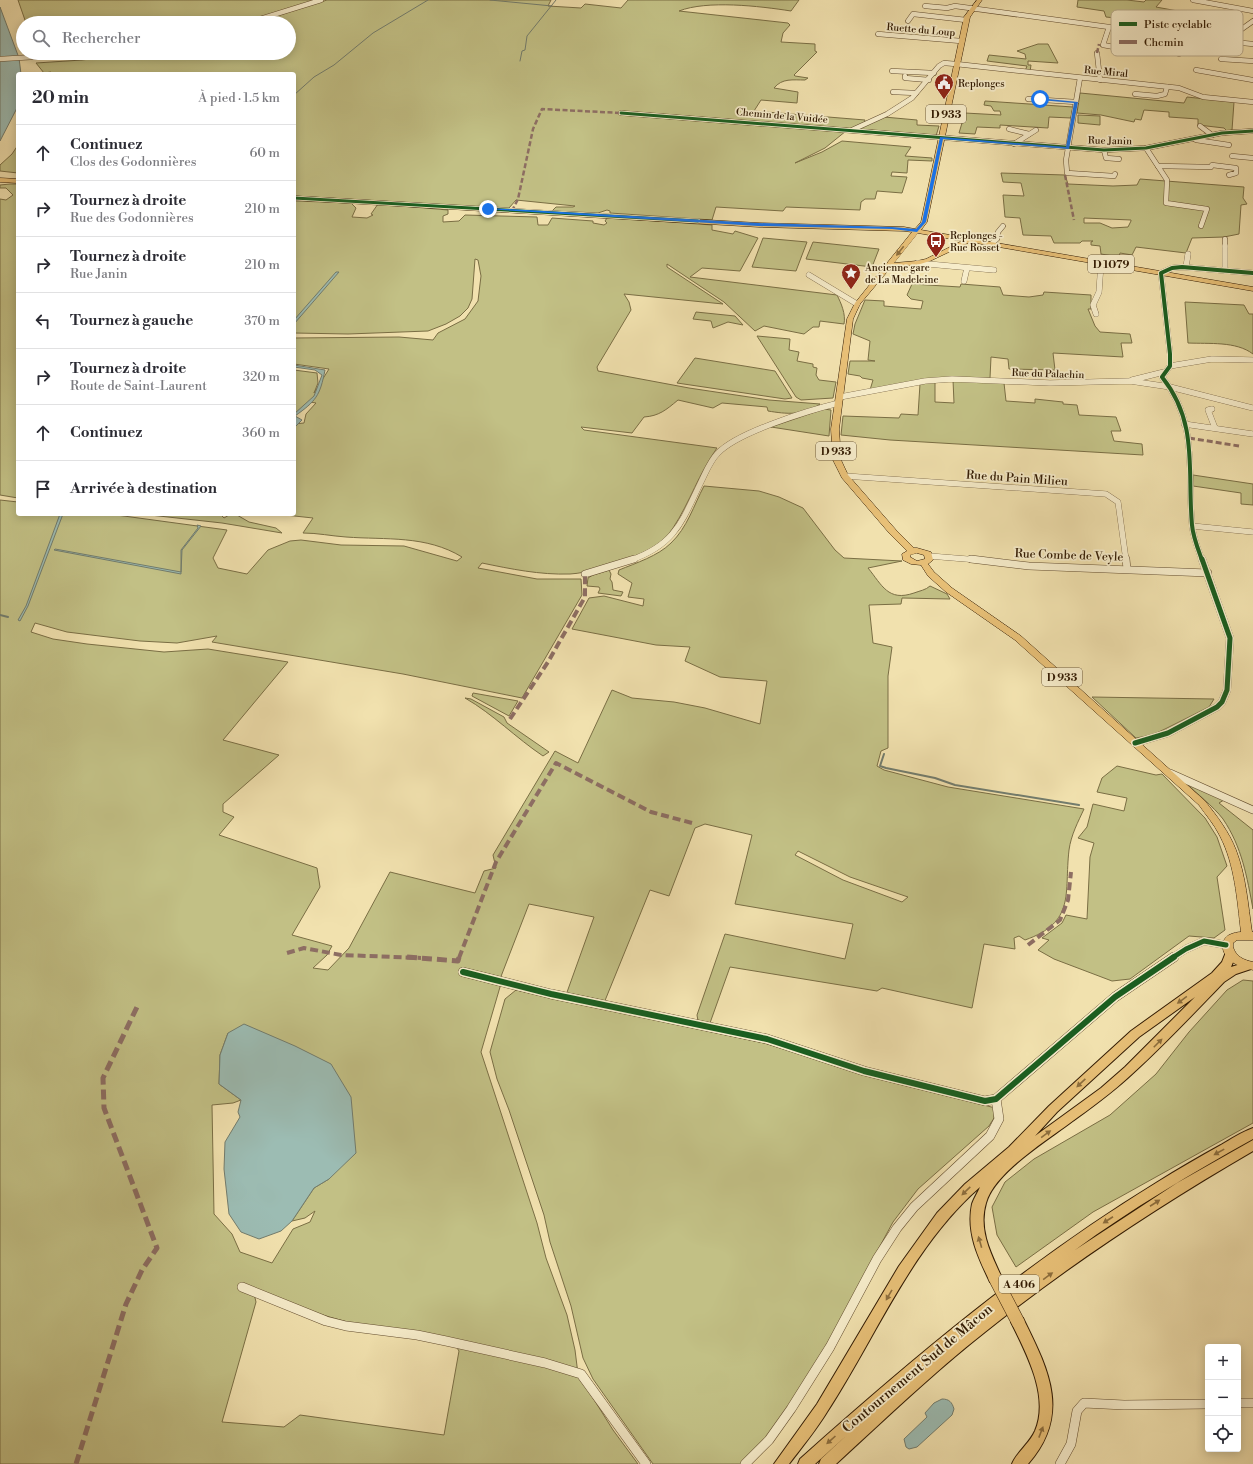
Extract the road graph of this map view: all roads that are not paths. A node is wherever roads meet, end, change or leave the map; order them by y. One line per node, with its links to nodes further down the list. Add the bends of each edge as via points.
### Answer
1 (321, 0): 7 (street)
2 (980, 0): 5 (main road, D 933)
3 (1193, 0): 6 (street)
4 (925, 6): 5 (street)
5 (972, 9): 8 (main road, D 933); 11 (street)
6 (1253, 11)
7 (270, 16)
8 (966, 20): 9 (street, via 913,14); 15 (main road, D 933)
9 (908, 21)
10 (1253, 21): 13 (street)
11 (1107, 26): 12 (street); 17 (street); 19 (street, via 1103,45)
12 (1111, 27)
13 (1243, 28)
14 (878, 34): 15 (street, Ruette du Loup)
15 (962, 42): 25 (main road, D 933)
16 (1243, 43): 18 (street)
17 (1099, 44)
18 (1253, 44)
19 (1111, 46)
20 (1097, 53): 32 (street)
21 (16, 58): 22 (street)
22 (0, 59)
23 (1220, 59): 24 (street)
24 (1253, 61)
25 (956, 64): 28 (street, via 942,64); 30 (street, Rue Miral); 49 (main road, D 933)
26 (1196, 70): 33 (street)
27 (892, 71): 28 (street)
28 (934, 74): 31 (street)
29 (905, 76): 31 (street)
30 (1080, 78): 32 (street, Rue Miral); 39 (street)
31 (929, 80): 36 (street)
32 (1100, 80): 34 (street, Rue Miral)
33 (1253, 80)
34 (1167, 86): 37 (street, via 1165,94 1157,96); 40 (street, Rue Miral, via 1203,97)
35 (893, 92): 36 (street)
36 (916, 93): 44 (street, via 896,109)
37 (1135, 94)
38 (1028, 99): 39 (street)
39 (1076, 102): 53 (street)
40 (1253, 102)
41 (621, 113): 44 (street, Chemin de la Vuidée)
42 (1200, 126): 48 (street)
43 (1009, 129): 47 (street)
44 (852, 130): 49 (street, Chemin de la Vuidée)
45 (1036, 130): 47 (street)
46 (1253, 131): 48 (street, Rue Janin)
47 (1029, 134): 51 (street)
48 (1212, 135): 50 (street, Rue Janin)
49 (941, 138): 51 (street, Rue Janin); 68 (main road, D 933, via 924,222)
50 (1186, 139): 52 (street); 54 (street, Rue Janin)
51 (1014, 144): 53 (street, Rue Janin)
52 (1229, 145)
53 (1068, 148): 55 (street, Rue Janin); 60 (street, via 1065,164 1067,173 1114,176)
54 (1146, 148): 55 (street, Rue Janin); 59 (street)
55 (1104, 150): 58 (street, via 1106,158)
56 (1232, 156): 57 (street)
57 (1253, 158)
58 (1119, 159)
59 (1158, 166): 61 (street, via 1212,165 1236,168 1236,174); 66 (street, via 1167,180 1166,203 1207,209)
60 (1115, 174)
61 (1229, 175)
62 (0, 180): 63 (main road)
63 (16, 181)
64 (296, 198): 67 (main road, D 1079, via 713,222)
65 (1003, 226): 72 (street, via 998,232 997,239)
66 (1201, 226)
67 (904, 229): 68 (main road, D 1079); 69 (main road)
68 (917, 230): 69 (main road, D 933); 71 (main road, D 1079)
69 (912, 236): 76 (main road, D 933, one-way to 76)
70 (1225, 239): 80 (street)
71 (969, 240): 72 (main road, D 1079); 74 (main road, via 938,256)
72 (991, 244): 75 (main road, D 1079)
73 (1188, 254): 77 (street)
74 (917, 263): 76 (main road); 78 (street)
75 (1101, 263): 81 (main road, D 1079); 87 (street, via 1098,292 1093,305)
76 (888, 265): 86 (main road, D 933)
77 (1186, 267): 80 (street); 81 (street, via 1176,267)
78 (967, 268): 79 (street); 84 (street)
79 (994, 270)
80 (1225, 271): 82 (street)
81 (1161, 273): 85 (main road, D 1079); 89 (street, via 1170,333)
82 (1253, 273)
83 (809, 275): 86 (street)
84 (964, 281)
85 (1253, 289)
86 (857, 304): 93 (main road, D 933, via 849,324)
87 (1096, 314)
88 (1253, 360): 89 (street, via 1212,360)
89 (1170, 366): 90 (street)
90 (1164, 372): 91 (street); 92 (street, via 1162,377)
91 (1130, 381): 92 (street, Rue du Palachin); 93 (street, Rue du Palachin, via 1050,383 952,379 925,381)
92 (1170, 387): 94 (street, Rue du Palachin); 96 (street)
93 (840, 400): 99 (main road, D 933, via 835,429 836,447 840,469); 107 (street, Rue du Palachin, via 778,422 722,448 691,499 677,530 667,541 659,548 631,560)
94 (1253, 408)
95 (1212, 409): 97 (street, via 1208,410)
96 (1184, 424): 97 (street); 100 (street, via 1189,438)
97 (1215, 428): 98 (street)
98 (1253, 434)
99 (845, 476): 102 (main road, D 933, via 893,532); 105 (street, Rue du Pain Milieu, via 1106,494 1118,502)
100 (1192, 526): 101 (street); 106 (street)
101 (1253, 532)
102 (912, 550): 103 (main road); 104 (main road, via 906,554 906,558 915,563)
103 (930, 556): 104 (main road, via 929,560); 105 (street, Rue Combe de Veyle, via 1030,566)
104 (923, 563): 108 (main road, D 933, via 949,590 1018,638)
105 (1127, 569): 106 (street, Rue Combe de Veyle)
106 (1208, 573): 108 (street, via 1230,638 1227,690 1222,702 1168,733)
107 (585, 574)
108 (1135, 743): 109 (main road, D 933)
109 (1169, 773): 110 (street); 111 (main road, D 933, via 1202,803 1226,837 1239,875)
110 (1253, 810)
111 (1250, 935): 112 (main road, via 1233,937)
112 (1228, 950): 113 (main road, via 1239,963); 115 (street, via 1204,941 1186,949 1115,997); 124 (highway, one-way to 124, via 1227,964 1216,976 1135,1034 942,1217 904,1270 822,1408)
113 (1250, 966): 127 (highway, one-way to 113, bridge, via 1030,1453 1040,1436 1046,1408 1045,1389 1040,1369 980,1245 977,1214 983,1192 994,1176 1014,1158 1130,1070 1220,979 1232,971)
114 (463, 972): 115 (street, via 551,994 767,1039 864,1071 975,1100)
115 (996, 1099): 123 (street, via 1000,1113 999,1123 990,1136 914,1207 897,1228 877,1259 830,1347 791,1409 769,1440)
116 (1253, 1133): 125 (highway, Contournement Sud de Mâcon / A 406, one-way to 125, via 1130,1206 1023,1280 940,1346)
117 (1253, 1145): 126 (highway, Contournement Sud de Mâcon / A 406, one-way to 117, via 940,1362 1024,1294 1141,1212)
118 (242, 1287): 122 (street, via 326,1321 446,1341 545,1363 581,1374)
119 (1253, 1403): 121 (street)
120 (1205, 1404): 128 (street, via 1084,1403 1077,1411 1071,1444)
121 (1241, 1404)
122 (646, 1464)
123 (745, 1464)
124 (781, 1464)
125 (805, 1464)
126 (826, 1464)
127 (1019, 1464)
128 (1060, 1464)

